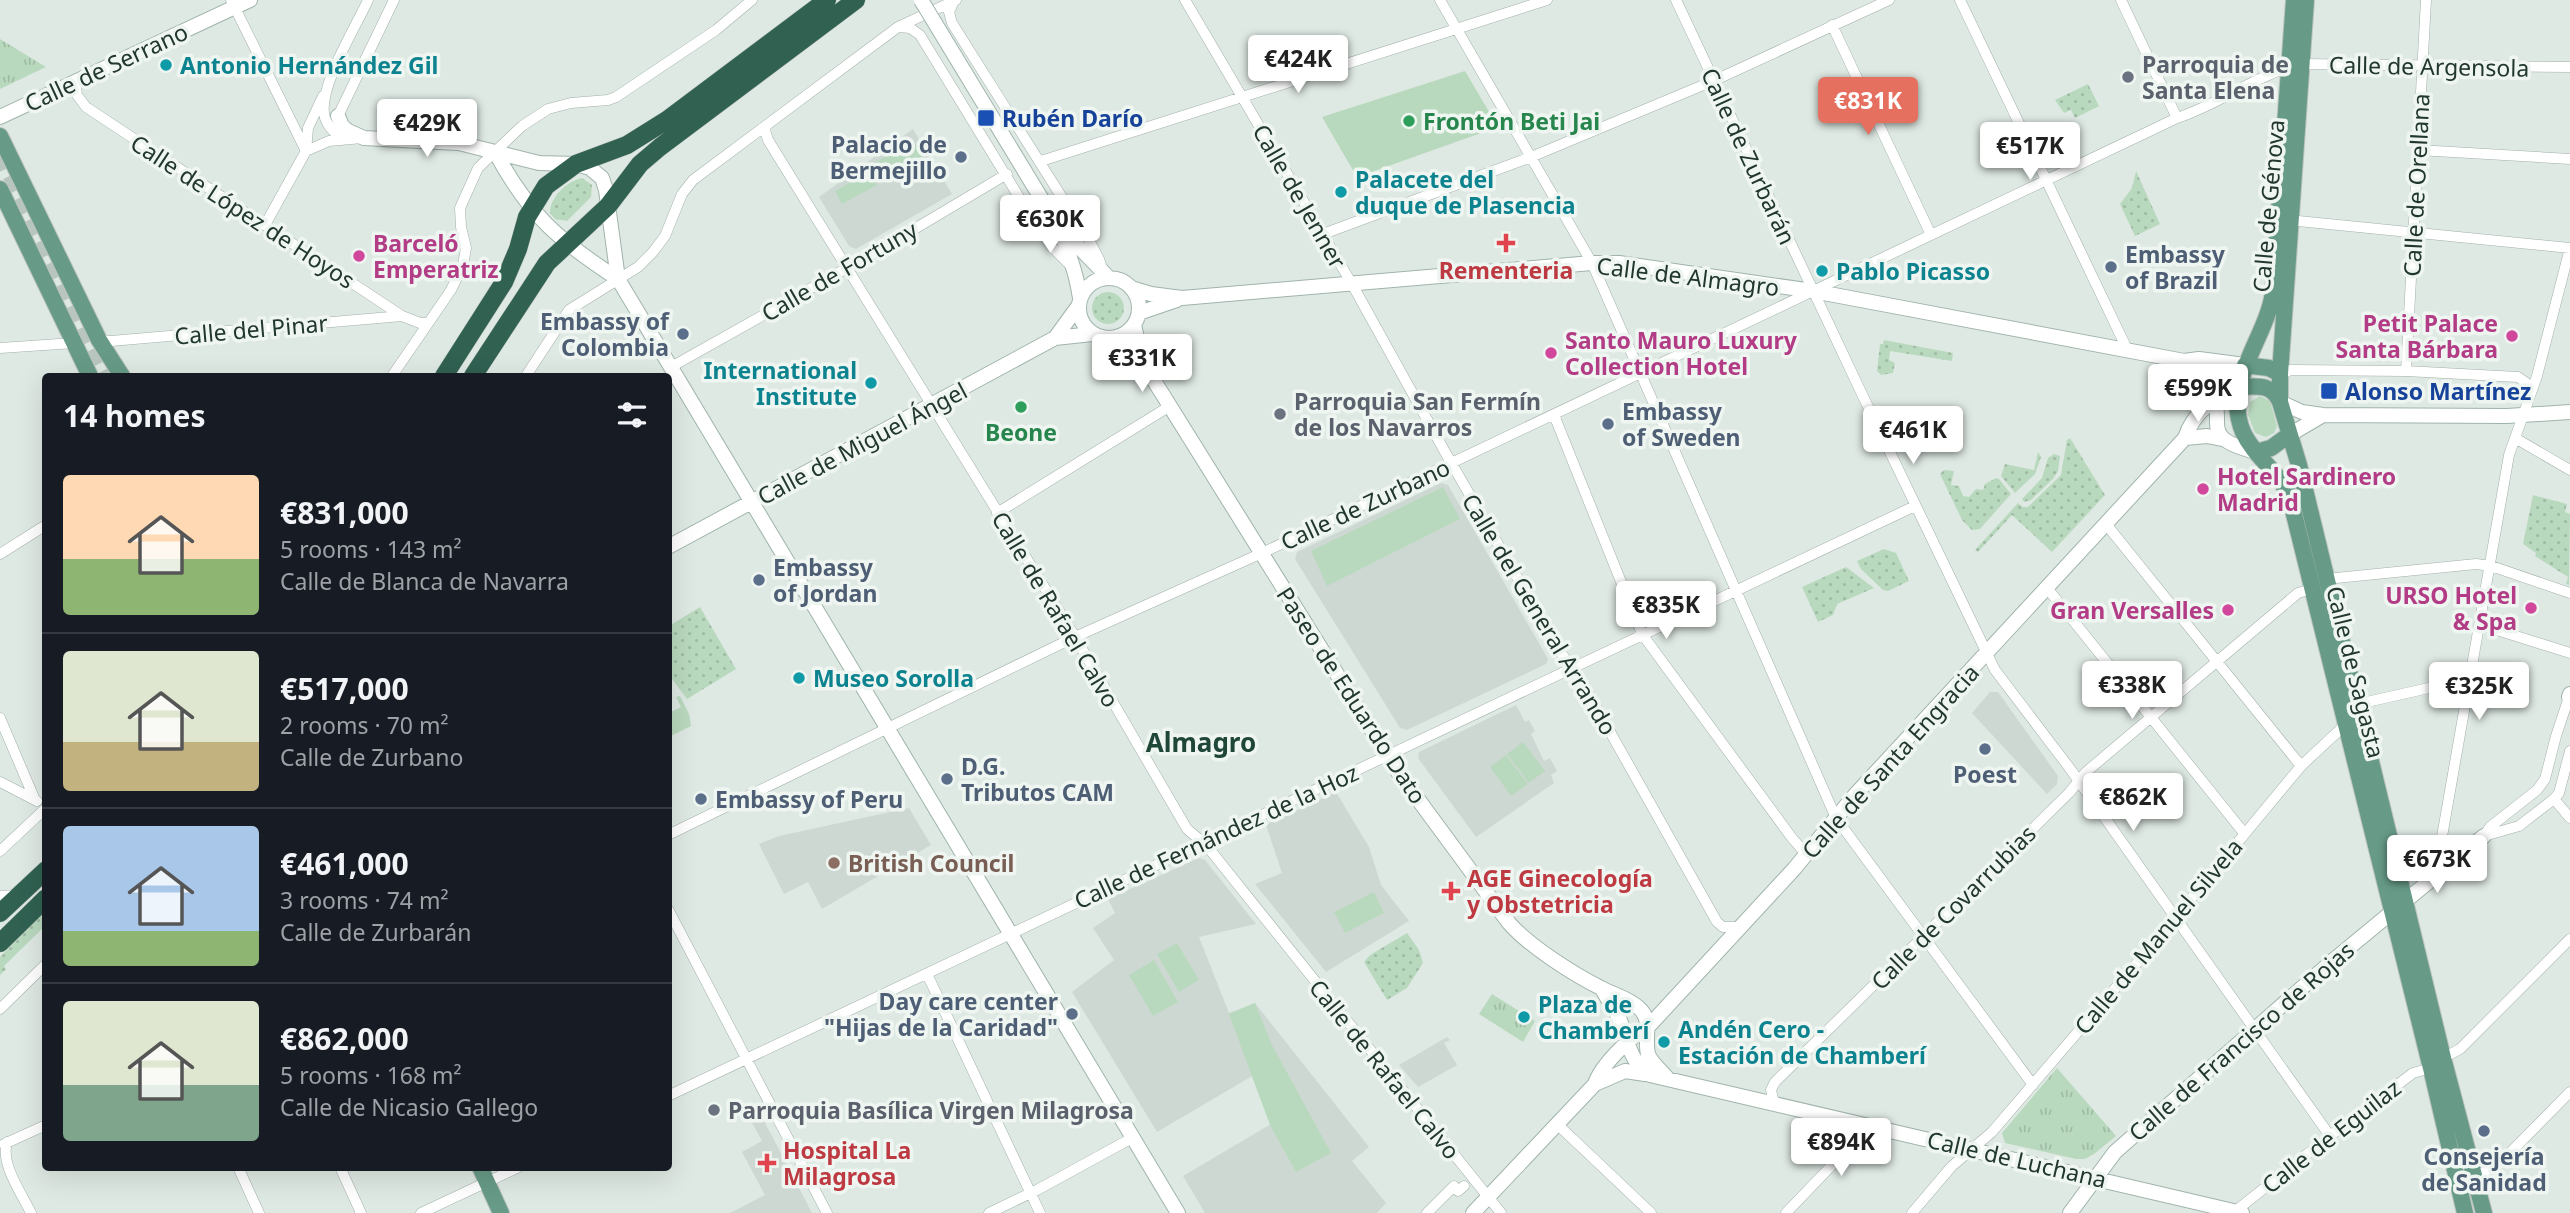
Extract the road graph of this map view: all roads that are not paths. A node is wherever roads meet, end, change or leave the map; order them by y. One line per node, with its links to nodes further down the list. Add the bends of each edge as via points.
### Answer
1 (250, 0): 18 (street, Calle de Serrano)
2 (368, 0): 27 (street)
3 (394, 0): 29 (street)
4 (752, 0): 38 (street, via 716,30 616,97 548,109)
5 (827, 0): 42 (highway, via 667,120 627,145)
6 (856, 0): 46 (highway, via 660,147 640,164)
7 (921, 0): 49 (street, bridge)
8 (955, 0): 20 (street); 41 (street, via 949,12 952,23)
9 (1185, 0): 28 (street, Calle de Jenner)
10 (1440, 0): 21 (street)
11 (1546, 0): 21 (street)
12 (1676, 0): 26 (street, Calle de Zurbarán)
13 (1889, 0): 19 (street)
14 (1959, 0): 44 (street)
15 (2121, 0): 31 (street)
16 (2426, 0): 23 (street, Calle de Orellana)
17 (2303, 1): 22 (main road, Calle de Génova)
18 (233, 4): 25 (street, Calle de Serrano); 37 (street)
19 (1832, 25): 26 (street); 53 (street)
20 (898, 27): 32 (street); 43 (street, via 920,35)
21 (1456, 28): 28 (street); 39 (street)
22 (2295, 65): 23 (street, Calle de Argensola); 31 (street, Calle de Zurbano); 48 (main road, Calle de Génova)
23 (2423, 65): 24 (street, Calle de Argensola); 36 (street, Calle de Orellana)
24 (2570, 67)
25 (75, 81): 30 (street, Calle de Serrano); 50 (street, Calle de López de Hoyos, via 79,100 86,107)
26 (1713, 81): 39 (street); 63 (street, Calle de Zurbarán)
27 (324, 95): 35 (street, via 324,115); 37 (street, via 308,128)
28 (1242, 97): 41 (street); 52 (street, Calle de Jenner)
29 (338, 116): 34 (street, via 344,128)
30 (0, 117)
31 (2177, 118): 44 (street, Calle de Zurbano)
32 (764, 127): 57 (street, Calle de Rafael Calvo); 60 (street, via 693,180 659,245 638,267)
33 (0, 136): 72 (main road)
34 (363, 138): 35 (street); 38 (street, via 459,143)
35 (342, 139): 37 (street)
36 (2418, 150): 40 (street); 51 (street, Calle de Orellana)
37 (306, 151): 50 (street)
38 (495, 152): 42 (street, via 540,163); 47 (street); 68 (street, via 478,168 460,208 466,248 463,265)
39 (1531, 157): 52 (street); 56 (street)
40 (2570, 159)
41 (1041, 161): 59 (street)
42 (576, 164): 46 (street, via 598,174); 47 (highway, via 545,186)
43 (1007, 174): 57 (street, Calle de Fortuny); 58 (street, via 1044,236)
44 (2046, 181): 53 (street, Calle de Zurbano); 75 (street)
45 (0, 189): 73 (main road)
46 (608, 206): 54 (highway); 60 (street)
47 (531, 209): 54 (street); 84 (highway, via 504,282)
48 (2283, 220): 51 (street); 78 (main road, Calle de Génova, via 2269,311); 88 (main road, Calle de Génova)
49 (1056, 223): 58 (street); 59 (street)
50 (265, 225): 66 (street, Calle de López de Hoyos)
51 (2414, 232): 55 (street); 80 (street, Calle de Orellana)
52 (1323, 234): 61 (street, Calle de Jenner)
53 (1931, 235): 63 (street, Calle de Zurbano)
54 (567, 244): 60 (street); 85 (highway, via 547,263)
55 (2570, 248): 90 (street)
56 (1592, 262): 61 (street, Calle de Almagro); 63 (street, Calle de Almagro, via 1619,262); 87 (street)
57 (847, 267): 79 (street, Calle de Fortuny); 93 (street, Calle de Rafael Calvo)
58 (1076, 272): 65 (street)
59 (1106, 275): 62 (street); 65 (street, via 1085,289)
60 (618, 279): 79 (street); 86 (street, via 569,310)
61 (1352, 284): 64 (street, Calle de Almagro); 104 (street, Calle del General Arrando)
62 (1131, 288): 64 (street, Calle de Almagro); 67 (street, via 1138,300)
63 (1813, 291): 75 (street, Calle de Almagro); 87 (street, Calle de Zurbano); 107 (street, Calle de Zurbarán)
64 (1182, 298): 67 (street, Calle de Almagro)
65 (1079, 302): 69 (street, via 1083,324); 70 (street, Calle de Miguel Ángel)
66 (402, 316): 68 (street, Calle de López de Hoyos); 72 (street, Calle del Pinar)
67 (1137, 319): 71 (street, via 1125,334); 77 (street, Paseo de Eduardo Dato)
68 (427, 323): 83 (street)
69 (1093, 334): 70 (street, Calle de Miguel Ángel); 71 (street)
70 (1055, 338): 93 (street, Calle de Miguel Ángel)
71 (1115, 338): 77 (street, Paseo de Eduardo Dato)
72 (99, 340): 82 (main road)
73 (74, 343): 74 (street); 81 (main road)
74 (0, 348)
75 (2128, 351): 76 (street, Calle de Almagro)
76 (2190, 362): 78 (street, Calle de Almagro); 91 (street, via 2209,381)
77 (1143, 363): 94 (street, Paseo de Eduardo Dato)
78 (2245, 365): 88 (main road); 89 (main road, Calle de Génova)
79 (671, 368): 106 (street)
80 (2406, 371): 88 (street, via 2291,370); 90 (street, via 2518,377)
81 (89, 373)
82 (120, 373)
83 (394, 373)
84 (446, 373)
85 (475, 373)
86 (528, 373)
87 (1641, 373): 96 (street, Calle de Zurbano); 118 (street)
88 (2280, 374): 92 (main road, Calle de Génova)
89 (2241, 387): 91 (street); 92 (main road, via 2269,388); 103 (main road, Calle de Sagasta, via 2239,416 2244,435)
90 (2532, 387): 98 (street)
91 (2215, 398): 100 (street, Calle de Santa Engracia); 102 (street, via 2215,419)
92 (2280, 402): 97 (street); 99 (main road, Calle de Sagasta)
93 (930, 405): 106 (street, Calle de Miguel Ángel); 108 (street, Calle de Rafael Calvo)
94 (1170, 406): 108 (street); 112 (street, Paseo de Eduardo Dato)
95 (2570, 412): 98 (street)
96 (1553, 415): 104 (street, Calle de Zurbano); 121 (street)
97 (2323, 415): 98 (street); 99 (street)
98 (2522, 415): 101 (street)
99 (2289, 435): 103 (main road, via 2270,449); 115 (main road, Calle de Sagasta)
100 (2185, 438): 102 (street); 109 (street, Calle de Santa Engracia)
101 (2515, 438): 105 (street); 114 (street)
102 (2222, 439): 103 (street)
103 (2256, 452): 117 (main road, Calle de Sagasta, via 2287,492)
104 (1452, 463): 112 (street, Calle de Zurbano); 126 (street, Calle del General Arrando, via 1559,650)
105 (2570, 470)
106 (752, 502): 111 (street, Calle de Miguel Ángel); 136 (street)
107 (1915, 506): 118 (street, Calle de Fernández de la Hoz); 124 (street, Calle de Zurbarán)
108 (998, 513): 122 (street, Calle de Rafael Calvo)
109 (2106, 524): 116 (street, Calle de Santa Engracia); 125 (street)
110 (42, 528): 113 (street)
111 (672, 545)
112 (1262, 553): 122 (street, Calle de Zurbano); 139 (street, Paseo de Eduardo Dato)
113 (0, 554)
114 (2491, 566): 115 (street); 119 (street); 120 (street)
115 (2326, 579): 129 (main road, Calle de Sagasta)
116 (2047, 588): 124 (street, Calle de Santa Engracia); 132 (street)
117 (2312, 589): 125 (street, Calle de Covarrubias, via 2298,593); 133 (main road, Calle de Sagasta)
118 (1737, 591): 121 (street, Calle de Fernández de la Hoz); 147 (street)
119 (2570, 593)
120 (2480, 625): 123 (street); 127 (street)
121 (1642, 634): 126 (street, Calle de Fernández de la Hoz); 154 (street)
122 (1075, 638): 136 (street, Calle de Zurbano); 152 (street, Calle de Rafael Calvo, via 1187,829)
123 (2570, 653)
124 (1986, 654): 142 (street, Calle de Zurbarán); 147 (street, Calle de Santa Engracia)
125 (2217, 662): 132 (street, Calle de Covarrubias); 140 (street)
126 (1574, 667): 139 (street, Calle de Fernández de la Hoz); 164 (street, Calle del General Arrando, via 1717,922 1723,927)
127 (2470, 681): 129 (street); 155 (street, via 2440,848)
128 (2570, 695): 130 (street); 137 (street)
129 (2358, 704): 160 (main road, Calle de Sagasta)
130 (2570, 708)
131 (0, 718): 135 (street)
132 (2149, 718): 142 (street, Calle de Covarrubias); 150 (street)
133 (2345, 725): 140 (street, Calle de Manuel Silvela); 160 (main road, Calle de Sagasta)
134 (2570, 727): 137 (street)
135 (2, 728): 144 (street)
136 (888, 730): 149 (street, Calle de Zurbano); 165 (street)
137 (2556, 736): 151 (street, via 2545,779)
138 (2570, 751): 143 (street)
139 (1387, 755): 152 (street, Calle de Fernández de la Hoz); 171 (street, Paseo de Eduardo Dato, via 1516,932)
140 (2301, 766): 150 (street, Calle de Manuel Silvela)
141 (0, 782): 144 (street)
142 (2079, 782): 163 (street, Calle de Zurbarán); 166 (street, Calle de Covarrubias)
143 (2554, 799): 148 (street); 151 (street, via 2519,826)
144 (36, 800): 145 (street)
145 (42, 805)
146 (42, 811): 153 (street)
147 (1836, 818): 154 (street, Calle de Santa Engracia); 166 (street)
148 (2570, 818)
149 (672, 833)
150 (2244, 833): 163 (street, Calle de Manuel Silvela)
151 (2484, 836): 155 (street, Calle de Francisco de Rojas)
152 (1203, 843): 165 (street, Calle de Fernández de la Hoz); 200 (street, Calle de Rafael Calvo)
153 (0, 851)
154 (1806, 854): 164 (street, Calle de Santa Engracia)
155 (2448, 864): 160 (street, Calle de Francisco de Rojas)
156 (42, 874): 157 (highway)
157 (19, 895): 158 (street); 161 (highway)
158 (0, 896)
159 (42, 902): 168 (highway)
160 (2399, 907): 174 (street, Calle de Francisco de Rojas); 177 (main road, Calle de Sagasta)
161 (0, 913)
162 (672, 917): 176 (street)
163 (2175, 918): 174 (street, Calle de Zurbarán); 181 (street, Calle de Manuel Silvela)
164 (1740, 927): 173 (street, Calle de Santa Engracia)
165 (1011, 934): 170 (street, Calle de Fernández de la Hoz); 189 (street)
166 (1922, 936): 181 (street); 184 (street, Calle de Covarrubias, via 1776,1082 1771,1090)
167 (2570, 939): 177 (street, Calle de Eguilaz, via 2460,1049)
168 (0, 943)
169 (42, 968): 172 (street)
170 (927, 974): 176 (street, Calle de Fernández de la Hoz); 199 (street)
171 (1602, 989): 173 (street, Paseo de Eduardo Dato, via 1642,1010); 175 (street)
172 (0, 1009)
173 (1648, 1027): 175 (street, Calle de Santa Engracia); 179 (street, via 1650,1058)
174 (2253, 1029): 188 (street, Calle de Zurbarán); 197 (street, Calle de Francisco de Rojas, via 2115,1152)
175 (1628, 1042): 178 (street, via 1637,1065); 180 (street, Calle de Santa Engracia)
176 (747, 1059): 183 (street, Calle de Fernández de la Hoz); 208 (street)
177 (2437, 1063): 188 (street, Calle de Eguilaz, via 2413,1073); 196 (main road, Calle de Sagasta); 218 (main road, Calle de Sagasta)
178 (1650, 1074): 179 (street, Calle de Luchana); 180 (street, Calle de Santa Engracia, via 1625,1071)
179 (1668, 1079): 184 (street, Calle de Luchana)
180 (1595, 1084): 185 (street, Calle de Santa Engracia)
181 (2033, 1085): 191 (street, Calle de Manuel Silvela)
182 (2570, 1093): 196 (street, via 2497,1166)
183 (672, 1094)
184 (1774, 1103): 186 (street, Calle de Luchana)
185 (1557, 1124): 200 (street, Calle de Santa Engracia); 201 (street)
186 (1863, 1124): 191 (street, Calle de Luchana); 215 (street, via 1858,1138)
187 (42, 1127): 190 (street)
188 (2330, 1136): 202 (street, Calle de Eguilaz)
189 (1132, 1138): 199 (street); 211 (street)
190 (4, 1144): 203 (street, via 7,1163)
191 (1973, 1149): 197 (street, Calle de Luchana); 216 (street, Calle de Manuel Silvela)
192 (240, 1171): 204 (street)
193 (342, 1171): 205 (street)
194 (501, 1171): 195 (street)
195 (483, 1175): 206 (street); 207 (main road)
196 (2475, 1176): 219 (main road, Calle de Sagasta)
197 (2096, 1178): 202 (street, Calle de Luchana); 217 (street, Calle de Francisco de Rojas)
198 (1464, 1186): 212 (street, via 1458,1191 1454,1186)
199 (1031, 1193): 209 (street); 210 (street)
200 (1487, 1198): 213 (street, Calle de Santa Engracia); 214 (street, Calle de Rafael Calvo)
201 (1646, 1211)
202 (2237, 1212)
203 (31, 1213)
204 (259, 1213)
205 (361, 1213)
206 (421, 1213)
207 (501, 1213)
208 (828, 1213)
209 (989, 1213)
210 (1040, 1213)
211 (1178, 1213)
212 (1427, 1213)
213 (1474, 1213)
214 (1501, 1213)
215 (1786, 1213)
216 (1912, 1213)
217 (2070, 1213)
218 (2465, 1213)
219 (2484, 1213)

